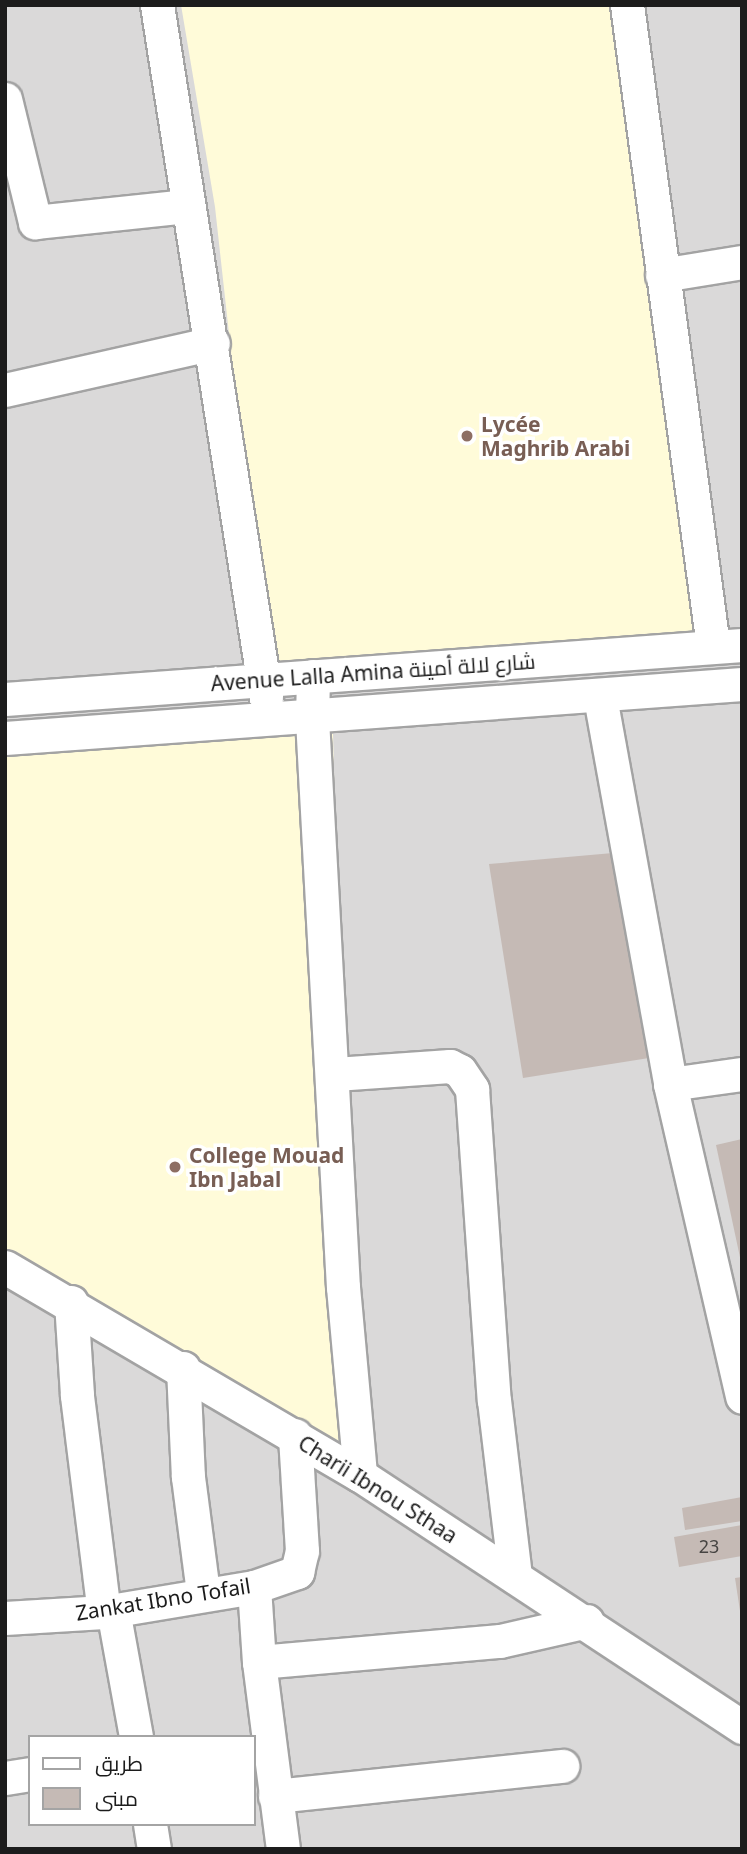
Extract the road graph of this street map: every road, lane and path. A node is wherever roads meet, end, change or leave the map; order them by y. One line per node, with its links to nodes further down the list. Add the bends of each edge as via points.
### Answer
1 (157, 5): 4 (street)
2 (627, 5): 6 (street)
3 (5, 99): 4 (street, via 35,222)
4 (187, 206): 7 (street)
5 (742, 261): 6 (street)
6 (662, 275): 9 (street)
7 (213, 343): 8 (street); 11 (street)
8 (5, 390)
9 (727, 646): 10 (street, Avenue Lalla Amina شارع لالة أمينة)
10 (313, 676): 11 (street, Avenue Lalla Amina شارع لالة أمينة); 15 (street)
11 (263, 678): 14 (street, Avenue Lalla Amina شارع لالة أمينة); 16 (street)
12 (742, 684): 13 (street, Avenue Lalla Amina شارع لالة أمينة)
13 (600, 697): 15 (street, Avenue Lalla Amina شارع لالة أمينة); 20 (street)
14 (5, 699)
15 (312, 719): 16 (street, Avenue Lalla Amina شارع لالة أمينة); 18 (street)
16 (270, 721): 17 (street, Avenue Lalla Amina شارع لالة أمينة)
17 (5, 738)
18 (335, 1074): 26 (street, via 343,1287); 27 (street, via 450,1066 460,1070 472,1089 494,1400)
19 (742, 1074): 20 (street)
20 (670, 1084): 24 (street)
21 (5, 1267): 22 (street, Charii Ibnou Sthaa)
22 (71, 1302): 23 (street, Charii Ibnou Sthaa); 30 (street, via 77,1396)
23 (183, 1368): 25 (street, Charii Ibnou Sthaa); 29 (street, via 188,1477)
24 (742, 1397)
25 (295, 1436): 26 (street, Charii Ibnou Sthaa); 28 (street, Zankat Ibno Tofail, via 302,1551 296,1572)
26 (360, 1475): 27 (street, Charii Ibnou Sthaa)
27 (515, 1577): 32 (street, Charii Ibnou Sthaa)
28 (254, 1587): 29 (street, Zankat Ibno Tofail); 33 (street)
29 (203, 1592): 30 (street, Zankat Ibno Tofail)
30 (109, 1611): 31 (street, Zankat Ibno Tofail); 35 (street)
31 (5, 1618)
32 (587, 1621): 33 (street, via 500,1642); 34 (street, Charii Ibnou Sthaa)
33 (259, 1662): 39 (street)
34 (742, 1727)
35 (136, 1735)
36 (562, 1766): 39 (street)
37 (28, 1774): 38 (street)
38 (5, 1778)
39 (275, 1796): 42 (street)
40 (150, 1826): 41 (street)
41 (154, 1849)
42 (283, 1849)

